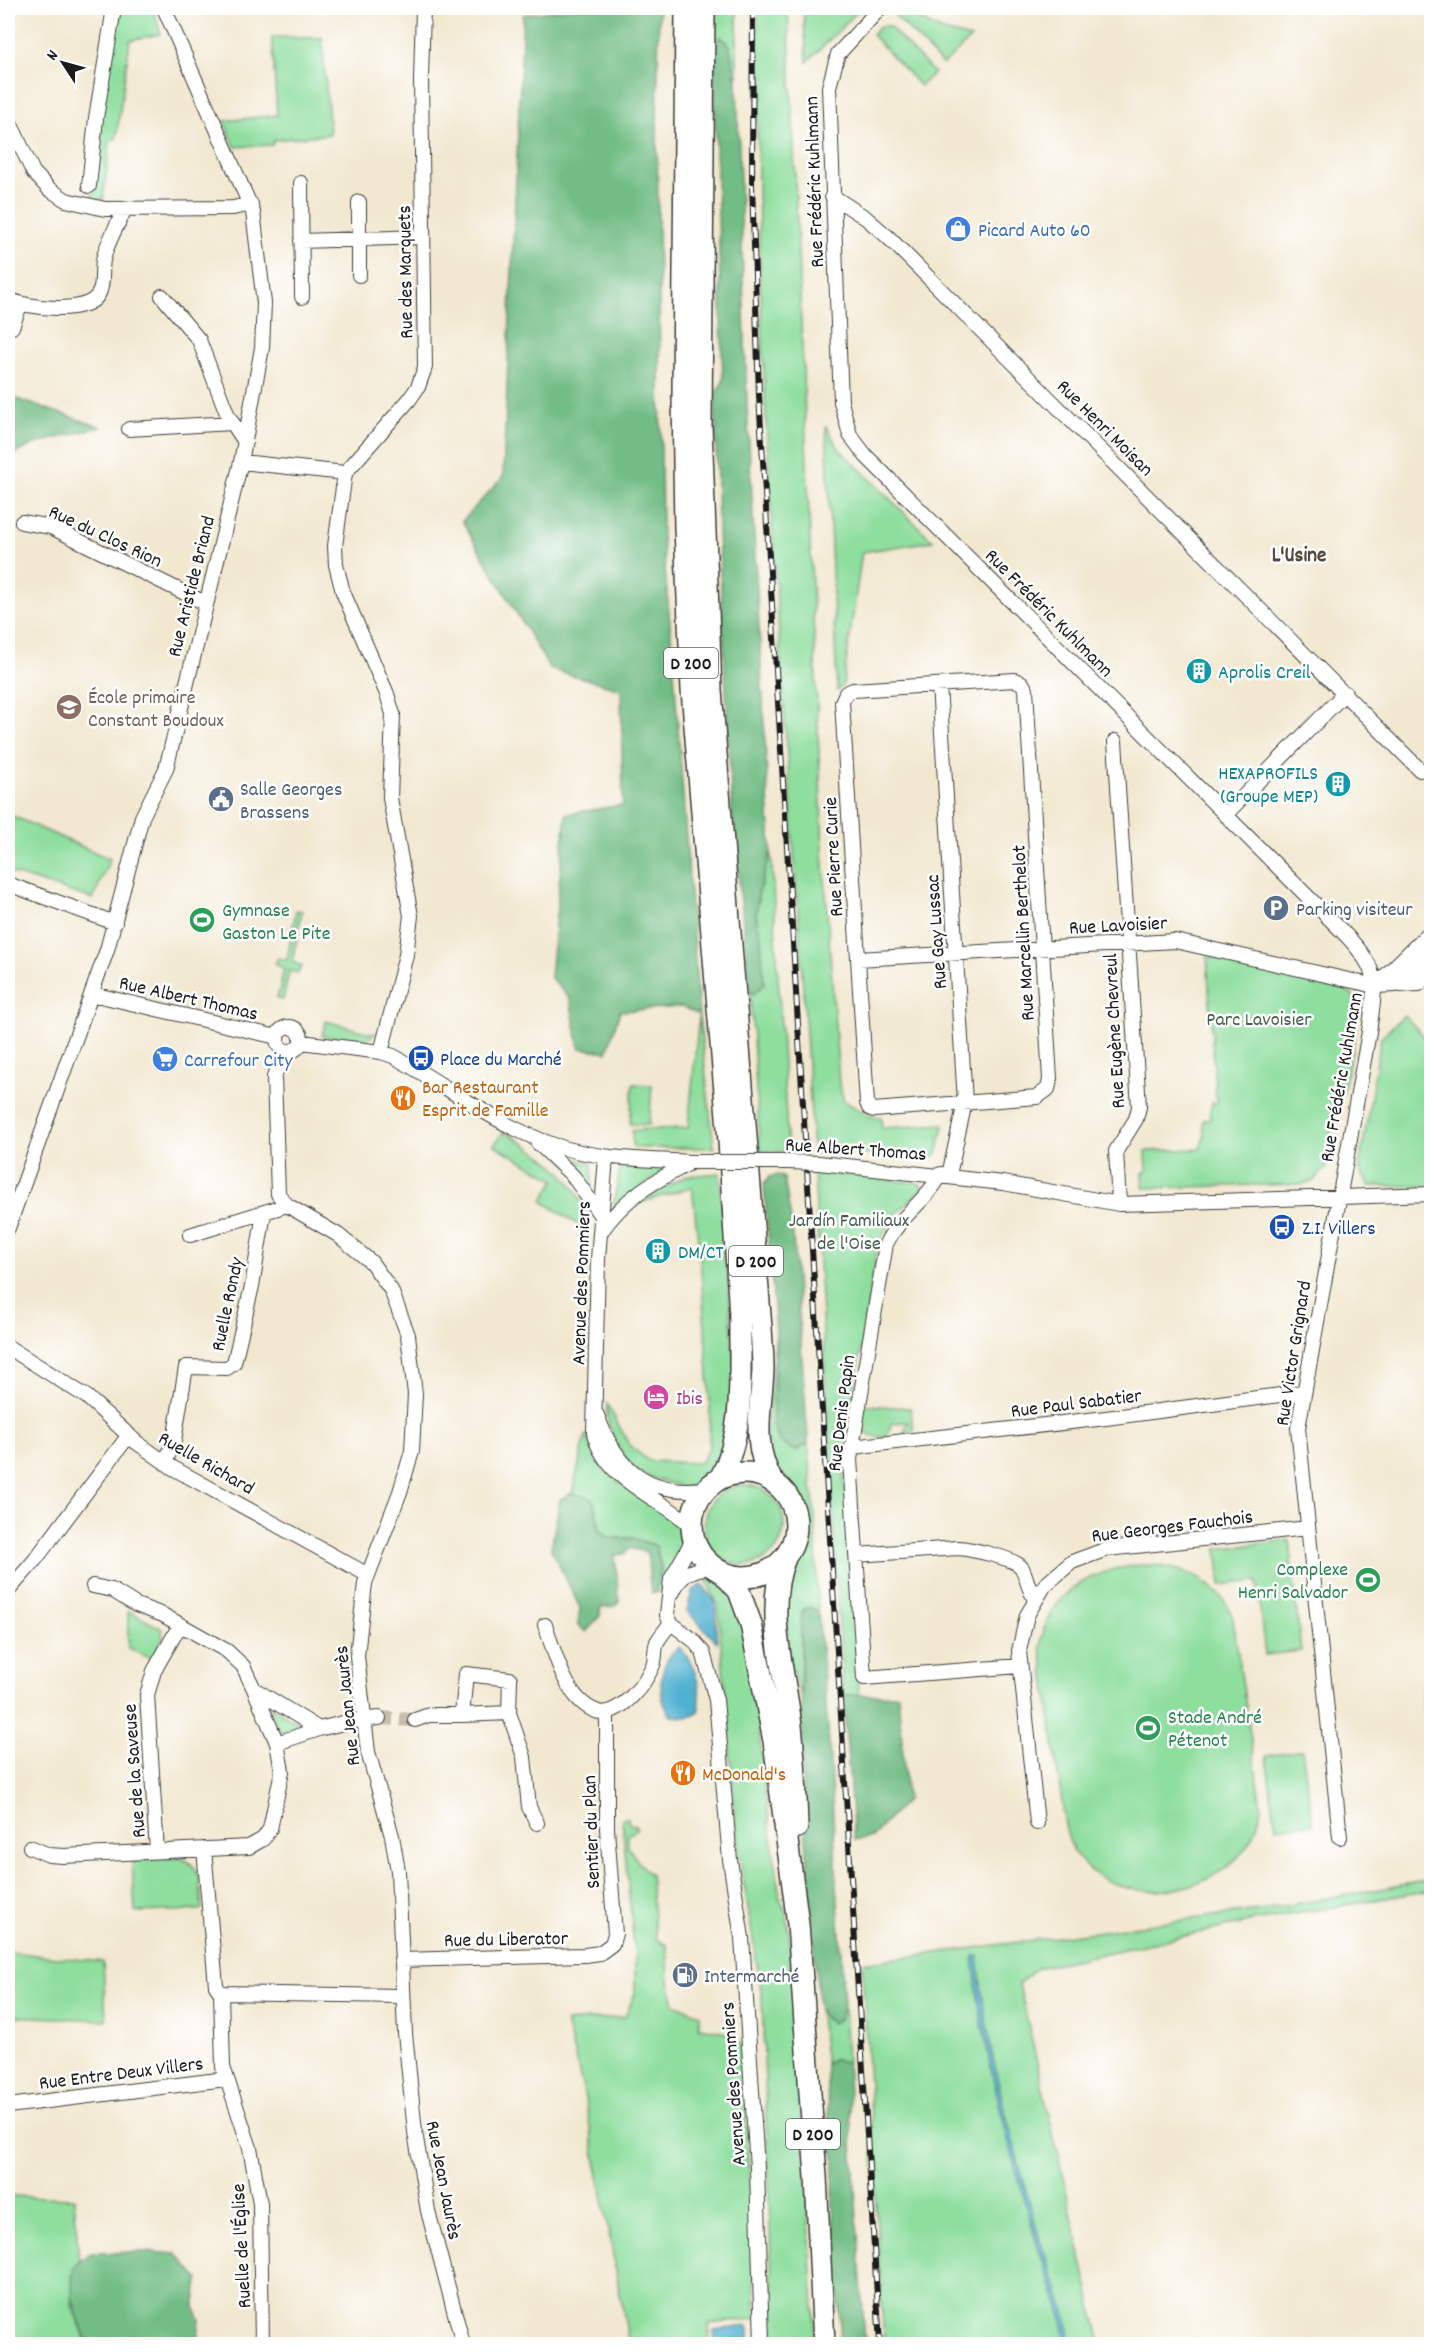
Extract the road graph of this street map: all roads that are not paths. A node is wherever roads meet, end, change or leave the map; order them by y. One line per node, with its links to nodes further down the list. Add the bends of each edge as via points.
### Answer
1 (114, 8): 9 (street)
2 (164, 8): 12 (street, Rue Aristide Briand)
3 (423, 8): 14 (street, Rue des Marquets)
4 (686, 8): 73 (main road, D 200, via 686,551 692,690 740,1316 737,1424 730,1460)
5 (704, 8): 72 (main road, D 200, via 701,426 711,690 761,1328 759,1453)
6 (880, 8): 10 (street, Rue Frédéric Kuhlmann, via 845,43 831,74)
7 (8, 118): 13 (street, via 33,172 49,189 66,200 90,207)
8 (301, 183): 16 (street)
9 (89, 186)
10 (832, 196): 31 (street, Rue Henri Moisan, via 888,237); 34 (street, Rue Frédéric Kuhlmann, via 841,410 850,435 874,464)
11 (359, 202): 15 (street)
12 (251, 204): 13 (street, via 233,208); 24 (street, Rue Aristide Briand, via 264,315 258,378)
13 (125, 209): 20 (street, via 107,247 95,300 75,306)
14 (423, 237): 15 (street); 26 (street, Rue des Marquets, via 423,374 409,400)
15 (359, 239): 16 (street); 17 (street)
16 (301, 241): 19 (street)
17 (359, 275)
18 (162, 296): 22 (street, via 199,340)
19 (302, 297)
20 (14, 302): 21 (street)
21 (12, 327)
22 (232, 423): 23 (street); 24 (street)
23 (129, 429)
24 (245, 442): 25 (street, Rue Aristide Briand)
25 (241, 462): 26 (street); 28 (street, Rue Aristide Briand)
26 (345, 472): 51 (street, via 336,564 343,592 393,714 390,798 411,916 406,955)
27 (22, 522): 28 (street, Rue du Clos Rion, via 51,527)
28 (205, 603): 36 (street, Rue Aristide Briand, via 166,769 142,817)
29 (939, 685): 30 (street, Rue Pierre Curie, via 1015,680 1022,682); 41 (street, Rue Gay Lussac); 43 (street, Rue Pierre Curie, via 853,690 846,693 842,702)
30 (1026, 690): 40 (street, Rue Marcellin Berthelot)
31 (1345, 693): 33 (street, Rue Henri Moisan); 34 (street)
32 (1115, 741): 38 (street, Rue Eugène Chevreul)
33 (1420, 770)
34 (1225, 814): 46 (street, Rue Frédéric Kuhlmann, via 1355,945 1370,966)
35 (8, 884): 36 (street)
36 (115, 923): 47 (street, Rue Aristide Briand)
37 (1431, 930): 46 (street)
38 (1128, 942): 40 (street, Rue Lavoisier); 46 (street, Rue Lavoisier, via 1194,943); 59 (street, Rue Eugène Chevreul, via 1139,1107 1136,1119 1116,1150)
39 (1431, 942): 45 (street)
40 (1043, 948): 41 (street, Rue Lavoisier); 52 (street, Rue Marcellin Berthelot, via 1048,1089 1037,1097)
41 (956, 955): 43 (street, Rue Lavoisier); 52 (street, Rue Gay Lussac)
42 (1431, 958): 45 (street, via 1412,977)
43 (858, 959): 52 (street, Rue Pierre Curie, via 869,1108)
44 (1431, 972): 45 (street, Rue Lavoisier, via 1419,984)
45 (1395, 985): 46 (street, Rue Lavoisier)
46 (1375, 986): 58 (street, Rue Frédéric Kuhlmann)
47 (92, 994): 48 (street, Rue Albert Thomas); 63 (street, Rue Aristide Briand)
48 (277, 1037): 49 (street, Rue Albert Thomas, via 281,1030 291,1027 299,1032); 50 (street, Rue Albert Thomas)
49 (301, 1042): 50 (street, via 295,1050); 51 (street, Rue Albert Thomas)
50 (284, 1051): 60 (street, via 274,1077 277,1189)
51 (381, 1052): 53 (street, Rue Albert Thomas)
52 (965, 1102): 56 (street, Rue Gay Lussac)
53 (526, 1133): 54 (street, Rue Albert Thomas, via 563,1148); 62 (street, via 573,1176)
54 (606, 1156): 55 (street, Rue Albert Thomas); 62 (street, Avenue des Pommiers)
55 (691, 1162): 56 (street, Rue Albert Thomas, bridge, via 819,1163); 64 (street, via 635,1193)
56 (945, 1175): 59 (street, Rue Albert Thomas); 70 (street, Rue Denis Papin, via 897,1225 886,1244)
57 (1431, 1194): 58 (street, Rue Albert Thomas)
58 (1339, 1199): 59 (street, Rue Albert Thomas); 67 (street, Rue Victor Grignard)
59 (1119, 1204)
60 (288, 1205): 61 (street); 79 (street, Rue Jean Jaurès, via 338,1235 371,1262 391,1290 408,1335 415,1394 413,1445 400,1492)
61 (264, 1213): 65 (street); 71 (street, Ruelle Rondy, via 234,1364 226,1368 186,1367 174,1441)
62 (601, 1216): 64 (street, Avenue des Pommiers)
63 (8, 1228)
64 (600, 1233): 68 (street, Avenue des Pommiers)
65 (190, 1235)
66 (8, 1347): 69 (street, Ruelle Richard, via 87,1397)
67 (1303, 1392): 70 (street, Rue Paul Sabatier); 74 (street, Rue Victor Grignard, via 1299,1449)
68 (595, 1410): 73 (street, Avenue des Pommiers, via 612,1447 634,1472 665,1490 685,1491); 75 (street, Avenue des Pommiers, via 596,1440 612,1468 624,1480 675,1511)
69 (129, 1435): 71 (street, Ruelle Richard); 81 (street)
70 (852, 1447): 76 (street, Rue Denis Papin, via 850,1476)
71 (165, 1463): 79 (street, Ruelle Richard)
72 (772, 1481): 73 (main road, via 747,1473); 77 (main road, via 787,1495 795,1513 794,1540)
73 (714, 1484): 75 (main road, via 696,1506)
74 (1308, 1528): 82 (street, Rue Georges Fauchois, via 1098,1551 1065,1566); 99 (street, Rue Victor Grignard)
75 (693, 1532): 78 (main road, via 701,1555); 83 (street, via 674,1572)
76 (856, 1555): 82 (street, via 958,1548 974,1551 1017,1563); 87 (street, Rue Denis Papin, via 864,1678)
77 (785, 1558): 78 (main road, via 757,1576 736,1577); 103 (main road, D 200, via 777,1578 775,1608 794,1762)
78 (719, 1571): 83 (street, via 702,1568 683,1576); 103 (main road, D 200, via 739,1591 751,1624 774,1741)
79 (368, 1575): 93 (street, Rue Jean Jaurès, via 357,1647)
80 (93, 1586): 85 (street, via 112,1590)
81 (8, 1591)
82 (1035, 1599): 87 (street, Rue Georges Fauchois, via 1021,1632)
83 (668, 1605): 84 (street)
84 (671, 1623): 89 (street, via 656,1645 653,1664 644,1680 626,1701); 112 (street, Avenue des Pommiers, via 703,1652 716,1700 730,1860 742,1938 757,2168)
85 (180, 1625): 88 (street, Rue de la Saveuse, via 233,1656 243,1666); 102 (street, Rue de la Saveuse, via 154,1671 147,1695)
86 (545, 1625): 89 (street, via 571,1688 587,1706)
87 (1020, 1666): 98 (street, Rue Georges Fauchois)
88 (254, 1689): 95 (street, Rue de la Saveuse); 96 (street, Rue de la Saveuse)
89 (607, 1712): 104 (street, Sentier du Plan, via 607,1829 615,1934)
90 (508, 1713): 91 (street); 91 (street, via 510,1679 466,1674); 97 (street, via 524,1757 529,1807)
91 (462, 1715): 94 (street, via 429,1715)
92 (379, 1718): 93 (street)
93 (363, 1719): 95 (street); 105 (street, Rue Jean Jaurès, via 374,1781 392,1836 398,1870)
94 (415, 1720)
95 (319, 1729): 96 (street)
96 (277, 1743): 101 (street, Rue de la Saveuse, via 281,1778 273,1824 267,1835 249,1847)
97 (537, 1823)
98 (1037, 1823)
99 (1340, 1837)
100 (30, 1847): 102 (street, via 56,1856)
101 (204, 1849): 102 (street, Rue de la Saveuse); 106 (street, Rue Entre Deux Villers, via 216,1986)
102 (158, 1851)
103 (798, 1924): 113 (main road, D 200)
104 (609, 1947): 105 (street, Rue du Liberator, via 585,1955)
105 (402, 1960): 107 (street, Rue Jean Jaurès)
106 (221, 1994): 107 (street); 108 (street, Rue Entre Deux Villers)
107 (402, 1996): 111 (street, Rue Jean Jaurès, via 424,2192)
108 (226, 2079): 109 (street, Rue Entre Deux Villers); 110 (street, Ruelle de l'Église, via 250,2148 260,2203)
109 (8, 2106)
110 (262, 2344)
111 (463, 2344)
112 (762, 2344)
113 (824, 2344)

